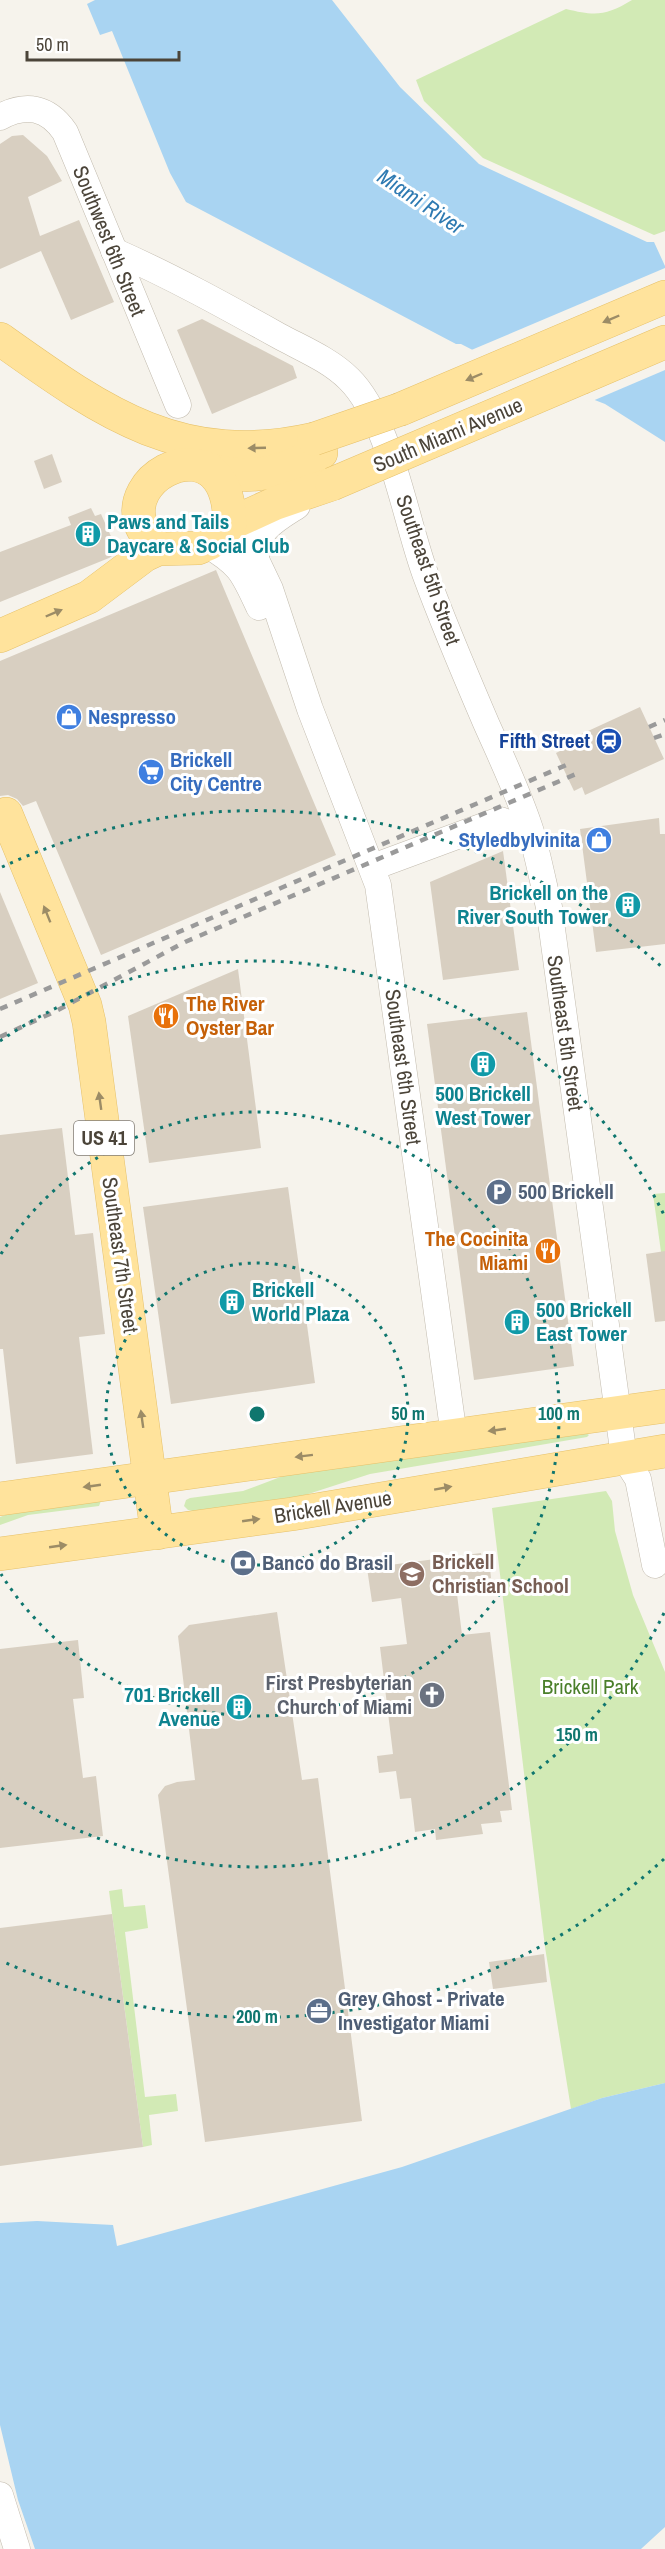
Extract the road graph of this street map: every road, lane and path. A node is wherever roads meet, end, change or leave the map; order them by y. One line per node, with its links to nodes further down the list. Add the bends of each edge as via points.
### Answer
1 (6, 114): 2 (street, Southwest 6th Street, via 28,108 56,120 65,132)
2 (114, 251): 7 (street, Southwest 6th Street); 17 (street, Southeast 5th Street, via 189,286 319,357 349,379 363,396 398,483 426,577)
3 (665, 297): 8 (main road, South Miami Avenue, one-way to 8, bridge, via 401,409 343,444)
4 (0, 339): 6 (main road, South Miami Avenue)
5 (665, 342): 10 (main road, South Miami Avenue, bridge)
6 (37, 365): 8 (main road, South Miami Avenue, one-way to 6, via 246,449 168,437 120,418); 9 (main road, South Miami Avenue, via 79,412 109,438 150,456)
7 (178, 405)
8 (318, 446): 9 (main road, South Miami Avenue, via 266,474 250,477)
9 (198, 468): 11 (main road, via 218,478 223,488 227,500); 12 (main road, via 164,470 148,483 139,504 140,523)
10 (332, 484): 11 (main road, South Miami Avenue, via 276,503); 13 (street, via 270,523 259,537)
11 (222, 532): 12 (main road, via 183,549); 13 (street, Southeast 6th Street, via 242,538); 15 (street, Southeast 6th Street, via 233,561)
12 (158, 549): 14 (main road, one-way to 12, via 89,597)
13 (256, 559): 15 (street, Southeast 6th Street, via 270,589)
14 (0, 636)
15 (310, 709): 18 (street, Southeast 6th Street)
16 (6, 814): 24 (main road, Southeast 7th Street / US 41, one-way to 16, via 85,1005)
17 (530, 831): 18 (street, via 500,820); 20 (street, Southeast 5th Street, via 549,907)
18 (373, 867): 21 (street, Southeast 6th Street)
19 (665, 1406): 20 (main road)
20 (617, 1413): 21 (main road, one-way to 21); 23 (street, Southeast 5th Street)
21 (454, 1436): 24 (main road, one-way to 24)
22 (665, 1451): 23 (main road, Brickell Avenue)
23 (624, 1457): 26 (main road, Brickell Avenue, one-way to 23); 28 (street, Southeast 5th Street, via 638,1479)
24 (150, 1477): 25 (main road, one-way to 25); 26 (main road, Southeast 7th Street / US 41)
25 (0, 1499)
26 (157, 1533): 27 (main road, Brickell Avenue, one-way to 26)
27 (0, 1554)
28 (655, 1565)
29 (0, 2495): 30 (street)
30 (17, 2549)

